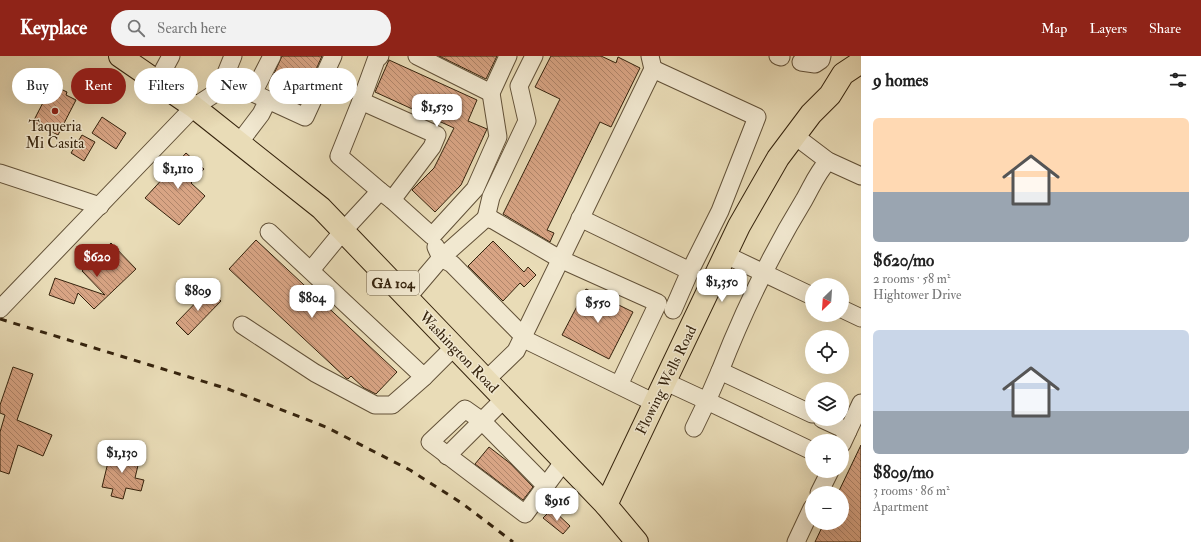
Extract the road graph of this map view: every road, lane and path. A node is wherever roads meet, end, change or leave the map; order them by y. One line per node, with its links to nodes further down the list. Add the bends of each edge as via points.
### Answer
1 (120, 56): 14 (main road, Washington Road / GA 104)
2 (171, 56): 15 (street)
3 (233, 56): 22 (street, via 220,88)
4 (272, 56): 19 (street, via 253,93)
5 (333, 56): 19 (street, via 305,117)
6 (380, 56): 20 (street, via 376,60)
7 (417, 56): 17 (street)
8 (508, 56): 17 (street)
9 (534, 56): 30 (street, via 519,86 527,121 491,197)
10 (822, 58): 11 (street, via 815,64)
11 (801, 62)
12 (861, 62): 18 (main road, Flowing Wells Road, via 843,74)
13 (652, 63): 31 (street); 39 (street, via 758,117 720,211)
14 (137, 68)
15 (165, 68)
16 (861, 80): 18 (main road, Flowing Wells Road)
17 (491, 93): 34 (street, via 498,137 475,189)
18 (830, 95): 23 (main road, Flowing Wells Road, via 811,114)
19 (268, 100): 24 (street, via 261,114)
20 (361, 101): 28 (street, via 339,156); 28 (street, via 437,135 432,147)
21 (190, 104): 22 (main road, Washington Road / GA 104)
22 (194, 107): 24 (main road, Washington Road / GA 104); 29 (street)
23 (795, 136): 25 (street); 35 (main road, Flowing Wells Road, via 778,158 739,226)
24 (239, 143): 32 (main road, Washington Road / GA 104, via 321,208)
25 (828, 161): 27 (street); 40 (street, via 819,171)
26 (0, 173): 29 (street)
27 (861, 176)
28 (386, 196): 32 (street); 34 (street)
29 (100, 206): 44 (street)
30 (486, 218): 36 (street); 37 (street)
31 (580, 218): 37 (street); 39 (street)
32 (343, 231): 38 (street); 42 (main road, Washington Road / GA 104)
33 (269, 232): 38 (street)
34 (432, 236): 36 (street)
35 (726, 255): 40 (street); 47 (main road, Flowing Wells Road)
36 (441, 258): 42 (street); 49 (street, via 452,264)
37 (560, 259): 43 (street); 49 (street)
38 (311, 270): 52 (street)
39 (690, 271): 43 (street)
40 (764, 274): 41 (street); 51 (street, via 735,332)
41 (805, 293)
42 (407, 298): 50 (main road, Washington Road / GA 104)
43 (666, 307): 47 (street); 55 (street)
44 (0, 309)
45 (849, 312): 46 (street)
46 (861, 318)
47 (695, 321): 54 (main road, Flowing Wells Road)
48 (242, 325): 52 (street, via 315,373 375,405 392,405)
49 (523, 335): 53 (street, via 516,351); 55 (street, via 528,341)
50 (454, 347): 52 (street); 53 (main road, Washington Road / GA 104)
51 (720, 371): 57 (street); 60 (street)
52 (424, 377)
53 (486, 380): 56 (main road, Washington Road / GA 104)
54 (666, 382): 57 (street); 59 (main road, Flowing Wells Road)
55 (619, 385): 59 (street)
56 (504, 399): 61 (street); 67 (main road, Washington Road / GA 104)
57 (707, 401): 63 (street); 66 (street)
58 (861, 402): 65 (street)
59 (655, 403): 69 (main road, Flowing Wells Road)
60 (805, 411)
61 (482, 421): 68 (street); 68 (street, via 465,409 430,442 525,514)
62 (830, 426): 64 (street)
63 (694, 428)
64 (840, 434)
65 (847, 434)
66 (805, 448)
67 (564, 461): 68 (street); 69 (main road, Washington Road / GA 104)
68 (546, 486)
69 (606, 505): 71 (main road, Washington Road / GA 104)
70 (805, 523): 72 (street)
71 (637, 542)
72 (796, 542)

